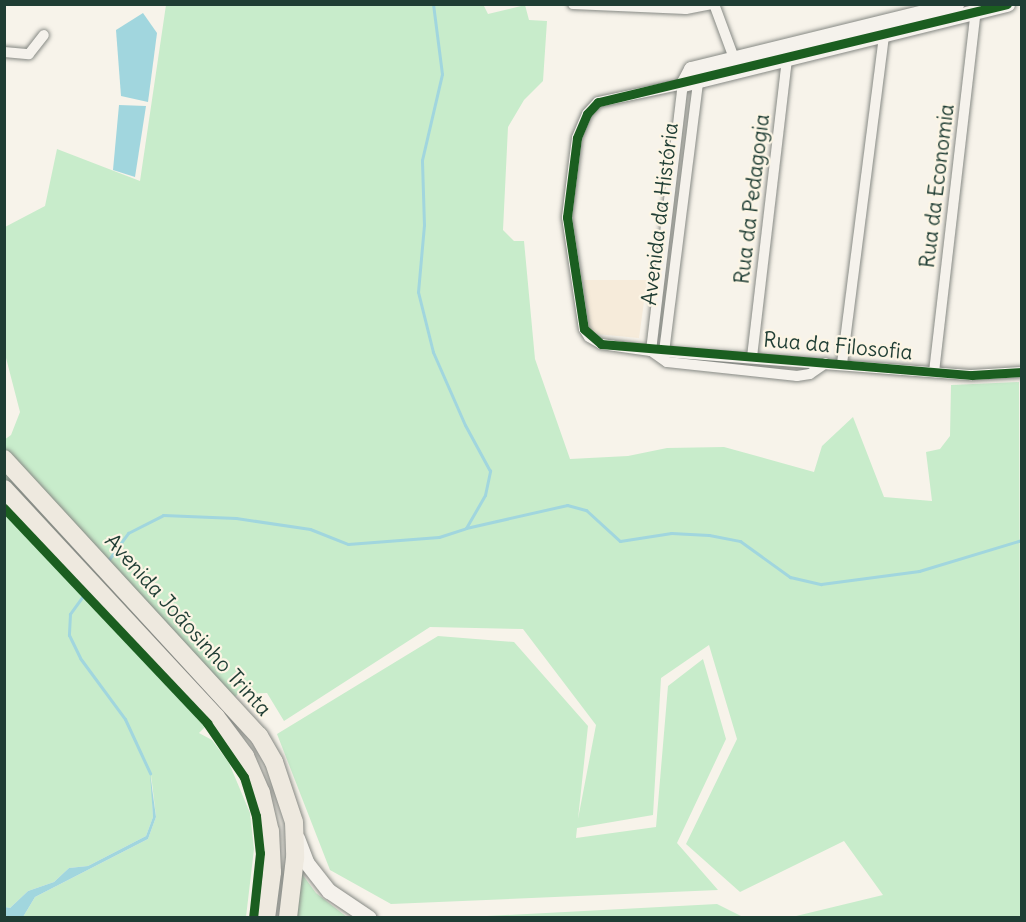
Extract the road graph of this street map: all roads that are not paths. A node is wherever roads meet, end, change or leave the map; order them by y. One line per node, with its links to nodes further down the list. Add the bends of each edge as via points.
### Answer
1 (573, 4): 2 (street, via 686,9)
2 (713, 4): 10 (street)
3 (956, 4): 8 (street)
4 (1007, 4): 5 (street)
5 (976, 8): 7 (street); 18 (street, Rua da Economia)
6 (44, 35): 9 (street, via 29,54)
7 (884, 35): 8 (street); 17 (street)
8 (788, 51): 10 (street); 11 (street); 15 (street, Rua da Pedagogia)
9 (4, 52)
10 (734, 58): 12 (street, via 688,71)
11 (698, 81): 12 (street); 14 (street, Avenida da História)
12 (683, 84): 13 (street, Avenida da História); 13 (street, via 629,93 594,104 577,138 571,177 567,217 584,329 601,344)
13 (651, 351): 14 (street, Rua da Filosofia); 16 (street, Rua da Filosofia, via 667,362 797,376 810,374)
14 (664, 352): 15 (street, Rua da Filosofia)
15 (752, 357): 16 (street, Rua da Filosofia)
16 (826, 363): 17 (street, Rua da Filosofia)
17 (842, 364): 18 (street, Rua da Filosofia)
18 (934, 372): 19 (street, Rua da Filosofia)
19 (1022, 372)
20 (4, 459): 22 (main road, Avenida Joãosinho Trinta, via 231,702 274,762)
21 (4, 489): 23 (main road, Avenida Joãosinho Trinta, via 216,717 245,756 267,814 272,872)
22 (296, 834): 24 (main road, Avenida Joãosinho Trinta); 25 (street, via 306,862 329,891)
23 (266, 918)
24 (288, 918)
25 (369, 918)

